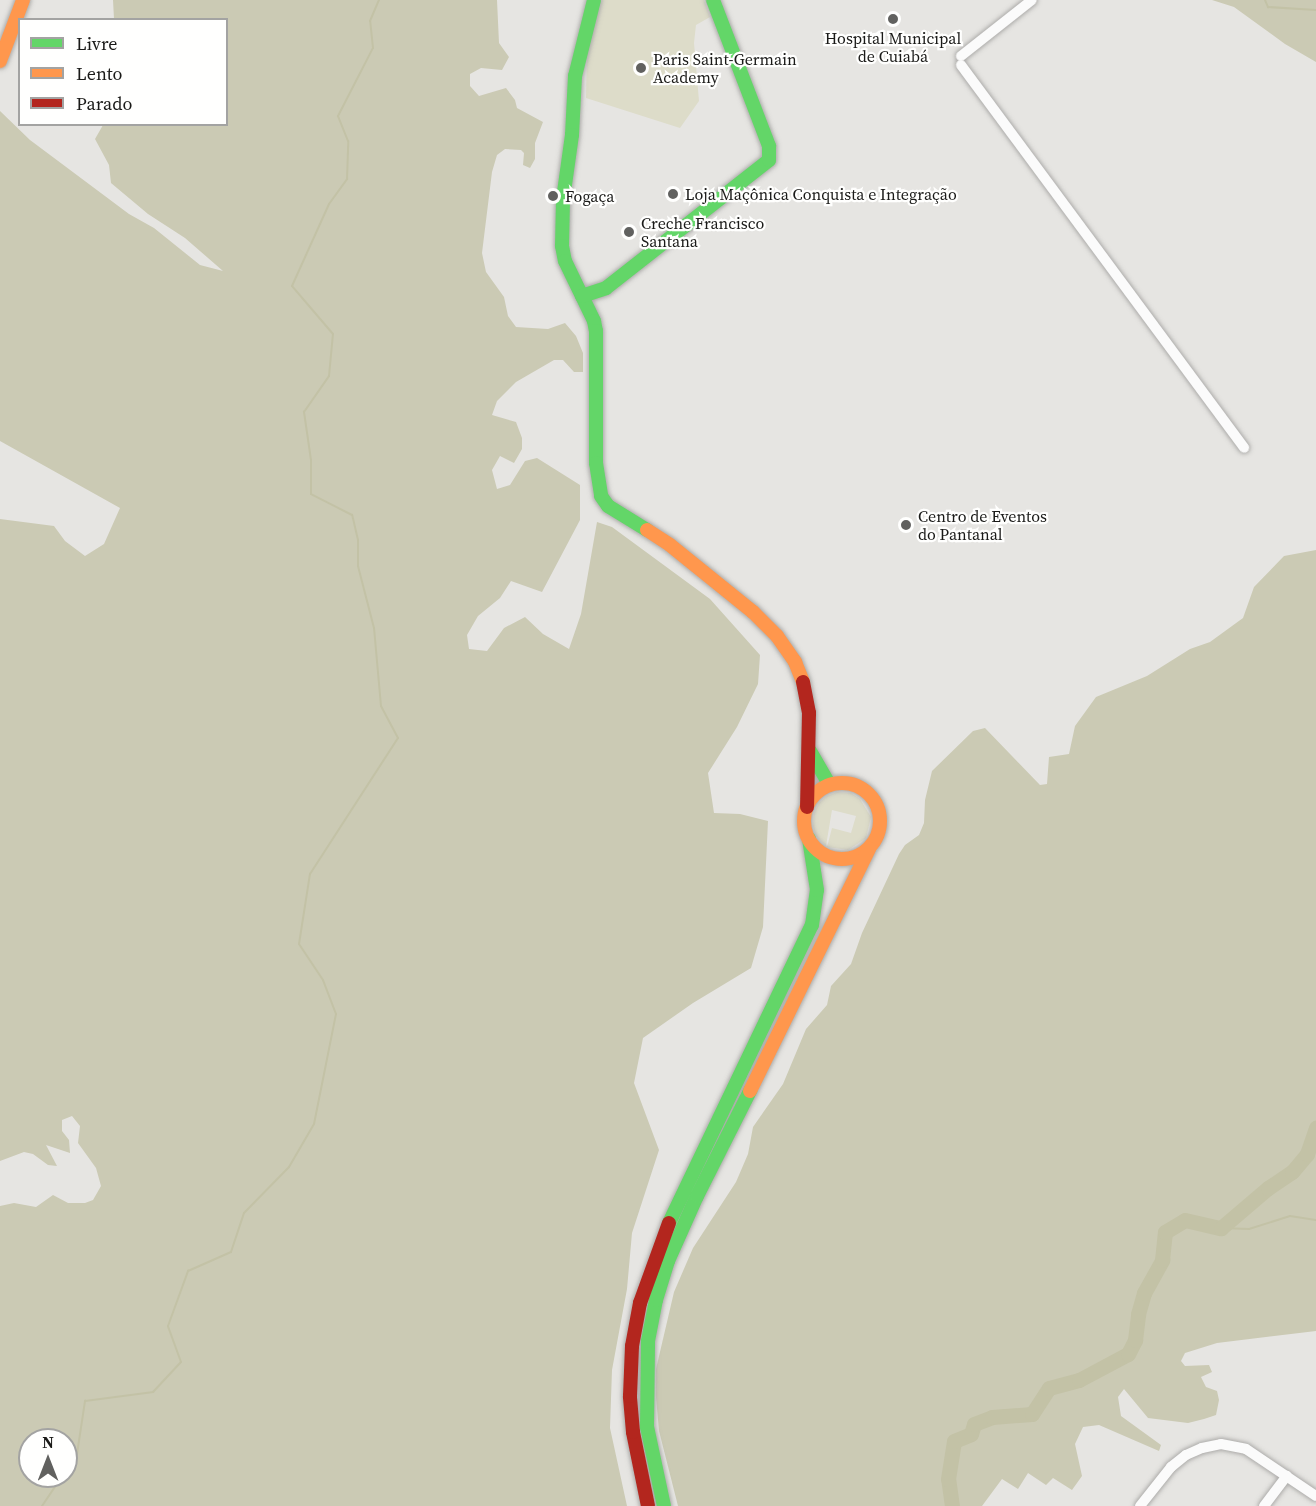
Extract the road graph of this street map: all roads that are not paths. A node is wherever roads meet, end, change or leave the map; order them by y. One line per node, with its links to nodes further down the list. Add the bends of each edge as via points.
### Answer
1 (23, 0): 5 (main road)
2 (594, 0): 7 (main road, via 576,69 562,220 565,261)
3 (713, 0): 6 (main road, via 769,146 769,160)
4 (1032, 0): 9 (street, via 961,61)
5 (0, 61)
6 (606, 288): 7 (main road); 8 (main road)
7 (582, 297): 8 (main road)
8 (594, 321): 10 (main road, via 601,496 608,506 706,573 777,636 795,662 805,687)
9 (1244, 448)
10 (808, 746): 11 (main road); 12 (main road)
11 (830, 785): 12 (main road, via 818,792); 14 (main road, via 853,784 874,799 880,824)
12 (807, 807): 13 (main road, via 804,822)
13 (808, 839): 14 (main road, via 820,852 837,859 854,857); 17 (main road, via 817,890 808,937 685,1186 640,1303 632,1346 630,1396)
14 (869, 849): 18 (main road, via 668,1261 648,1341 646,1389 647,1427)
15 (1287, 1476): 16 (street); 19 (street, via 1246,1449 1221,1444 1186,1455 1171,1467); 20 (street)
16 (1316, 1496)
17 (648, 1506)
18 (664, 1506)
19 (1140, 1506)
20 (1264, 1506)

